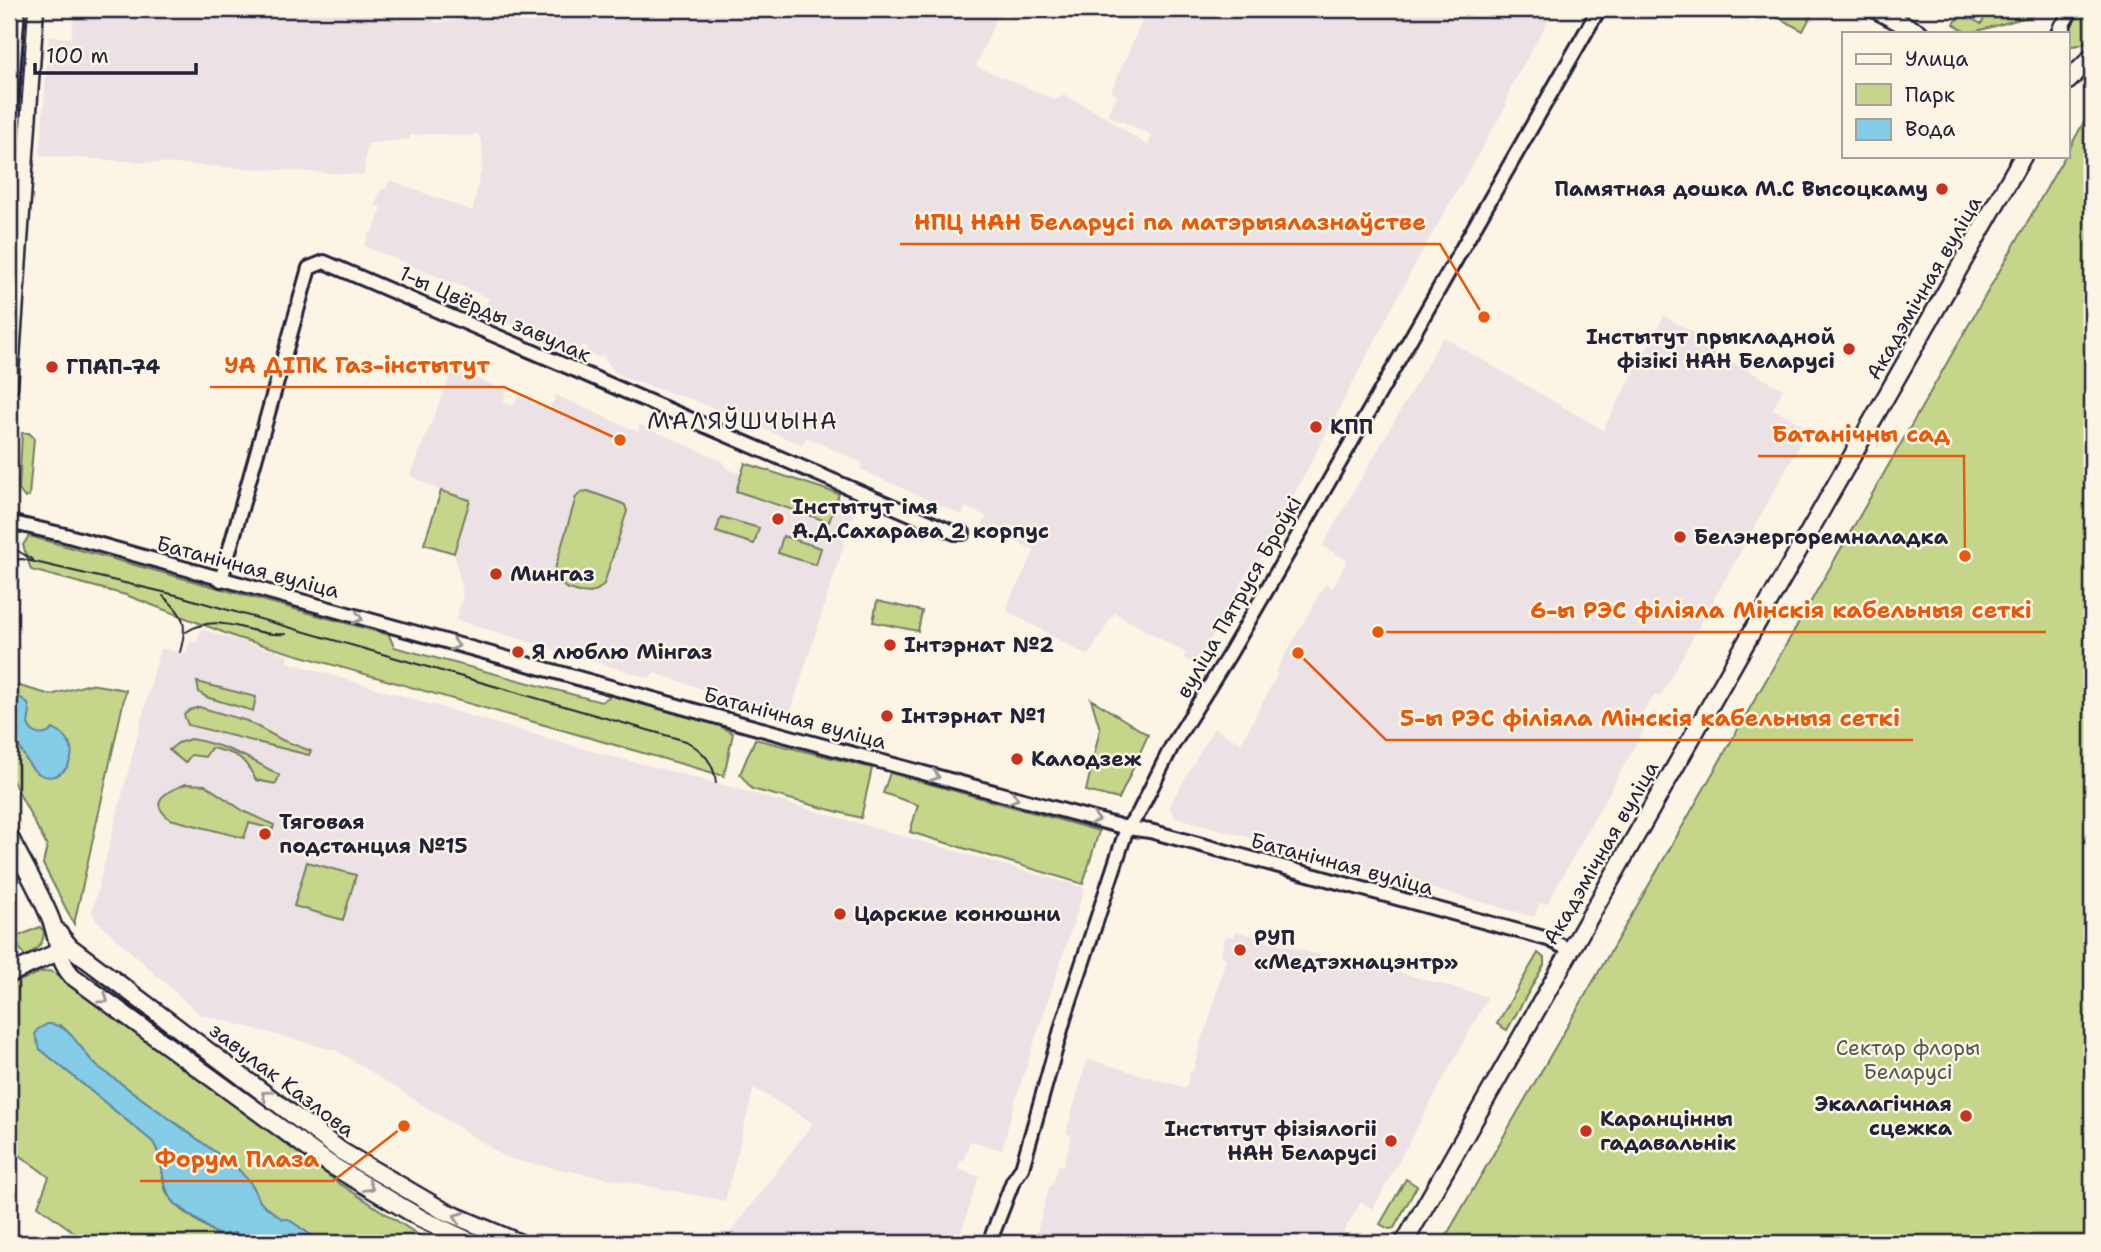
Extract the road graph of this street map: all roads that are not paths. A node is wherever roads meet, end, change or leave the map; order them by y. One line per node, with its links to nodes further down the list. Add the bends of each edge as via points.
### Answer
1 (16, 9): 10 (main road)
2 (35, 9): 12 (main road)
3 (1599, 9): 16 (street, вуліца Пятруся Броўкі)
4 (1874, 9): 7 (main road)
5 (2072, 9): 6 (street)
6 (2060, 31)
7 (1918, 32)
8 (2092, 57): 9 (main road)
9 (2070, 79)
10 (9, 97)
11 (2022, 158): 19 (main road, Акадэмічная вуліца)
12 (9, 387)
13 (9, 522): 15 (street, Батанічная вуліца)
14 (963, 533): 15 (street, 1-ы Цвёрды завулак, via 324,262 309,268)
15 (221, 580): 16 (street, Батанічная вуліца, one-way to 16)
16 (1127, 828): 19 (street, Батанічная вуліца, via 1548,939); 21 (street, вуліца Пятруся Броўкі, via 1057,1040 1021,1168)
17 (9, 836): 18 (main road, завулак Казлова)
18 (64, 949): 20 (main road); 22 (main road, завулак Казлова, one-way to 22, via 65,968 72,976 331,1165 422,1219); 23 (main road, завулак Казлова, one-way to 18, via 444,1211 341,1151)
19 (1570, 950): 24 (main road, Акадэмічная вуліца)
20 (11, 974)
21 (990, 1238)
22 (474, 1243)
23 (520, 1243)
24 (1404, 1243)

